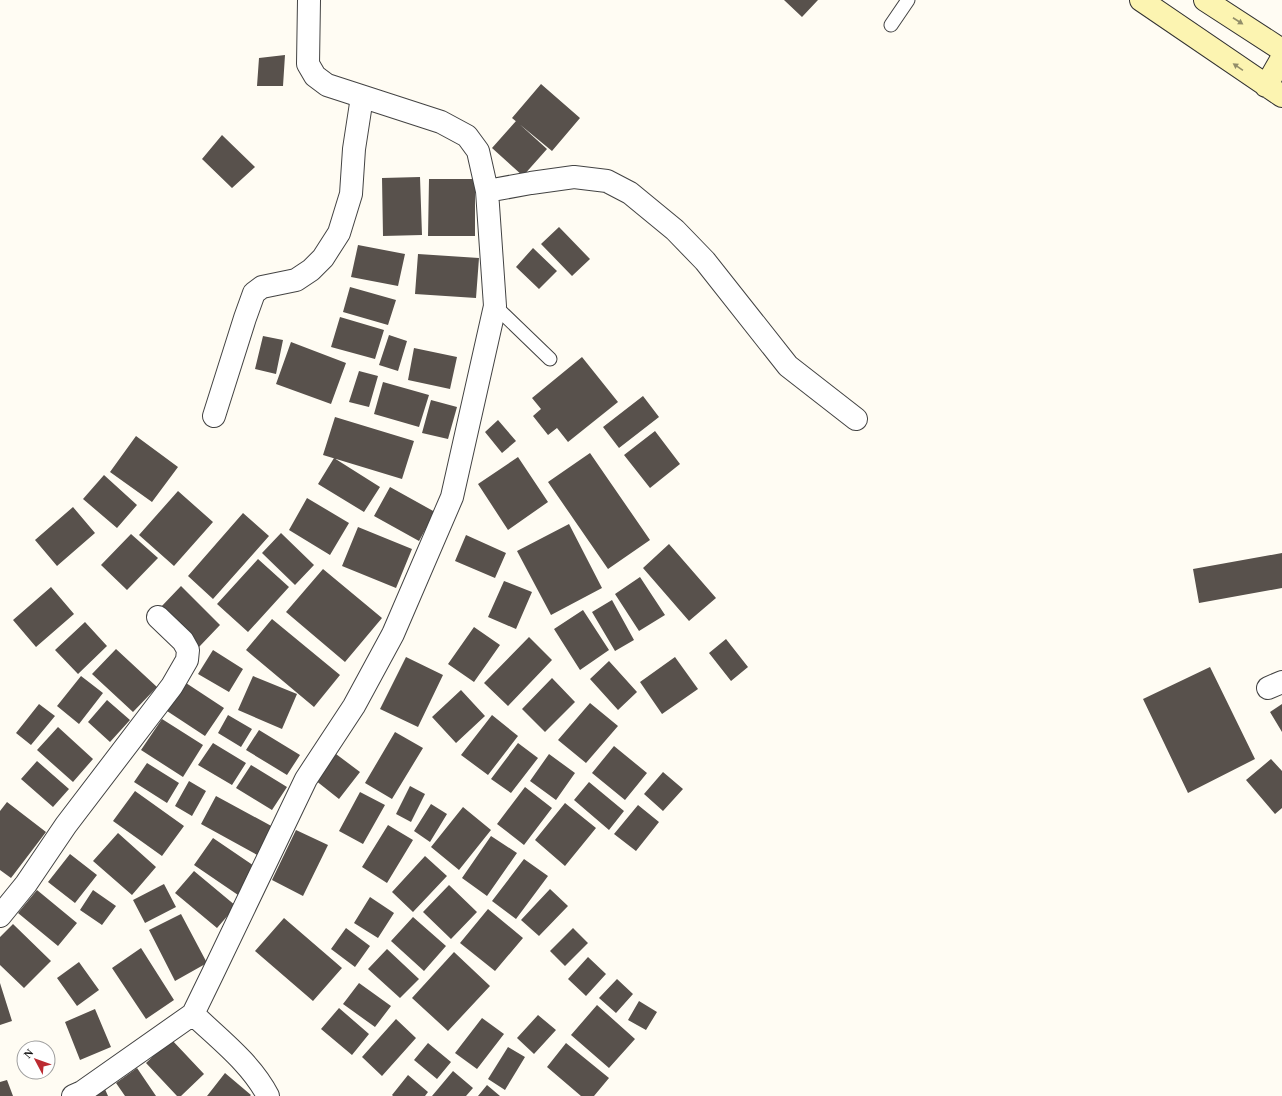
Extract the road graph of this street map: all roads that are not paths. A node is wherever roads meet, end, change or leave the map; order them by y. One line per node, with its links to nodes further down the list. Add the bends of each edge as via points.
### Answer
1 (309, 0): 9 (street, via 308,64 315,76 327,85)
2 (908, 0): 5 (lane)
3 (1141, 0): 8 (main road, one-way to 3)
4 (1205, 0): 6 (main road, one-way to 6)
5 (891, 24)
6 (1282, 50)
7 (1282, 58): 8 (main road)
8 (1274, 91)
9 (362, 97): 10 (street, via 441,122 468,136 478,150); 13 (street, via 354,149 351,194 339,233 323,258 311,270 296,280 262,287 254,293)
10 (487, 191): 11 (street); 14 (street, via 574,178 607,181 630,193 675,230 705,261 788,366)
11 (495, 306): 12 (lane); 17 (street, via 452,497 393,634 354,706 306,779)
12 (550, 359)
13 (214, 416)
14 (856, 419)
15 (158, 617): 16 (street, via 183,641 188,650 187,660 172,686)
16 (0, 916)
17 (193, 1014): 18 (street); 19 (street, via 246,1065)
18 (73, 1096)
19 (268, 1096)

